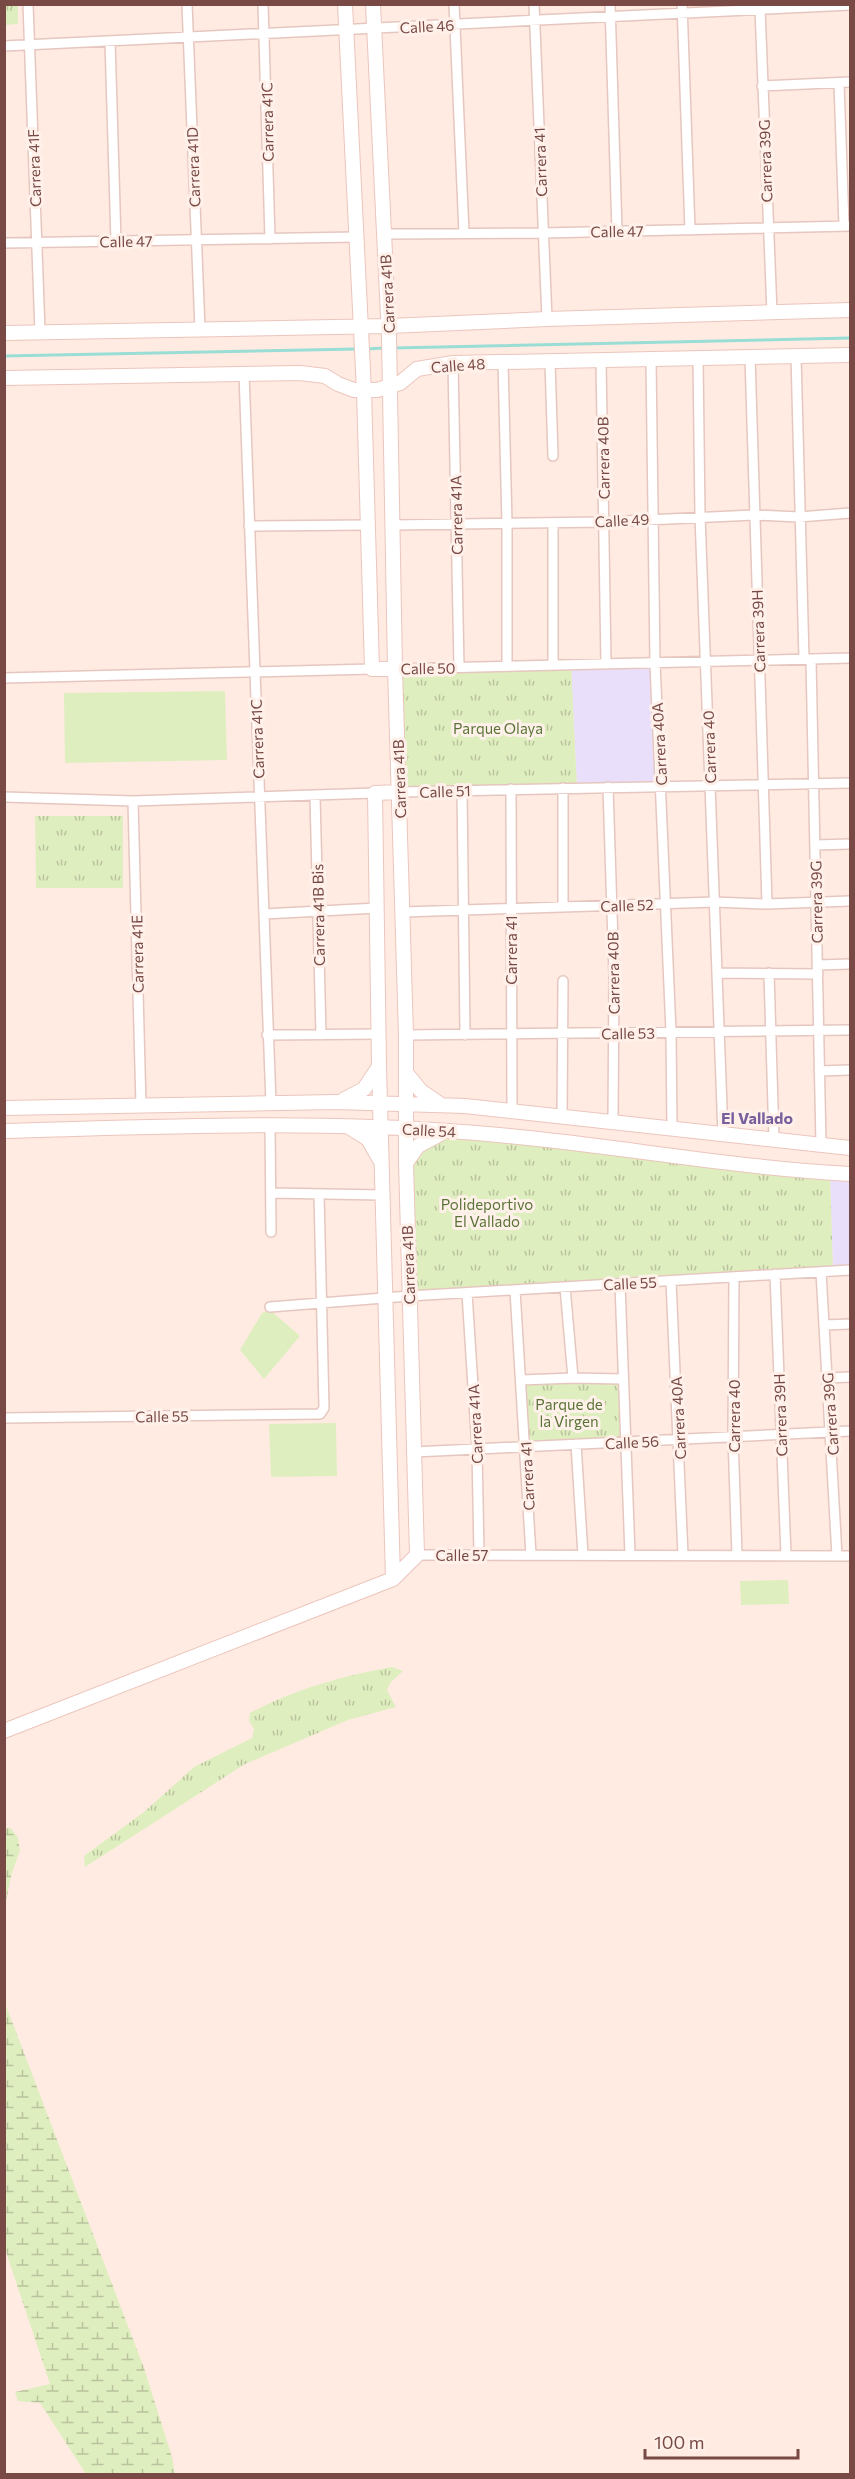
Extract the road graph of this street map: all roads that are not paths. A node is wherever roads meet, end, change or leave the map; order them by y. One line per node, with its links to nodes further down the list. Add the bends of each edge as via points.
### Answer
1 (28, 4): 20 (street, Carrera 41F)
2 (187, 4): 18 (street, Carrera 41D)
3 (263, 4): 17 (street, Carrera 41C)
4 (345, 4): 16 (street, Carrera 41B)
5 (373, 4): 15 (street, Carrera 41B)
6 (454, 4): 14 (street)
7 (534, 4): 13 (street, Carrera 41)
8 (610, 4): 12 (street)
9 (850, 5): 11 (street, Calle 46)
10 (682, 9): 11 (street, Calle 46); 12 (street, Calle 46); 27 (street)
11 (760, 9): 24 (street, Carrera 39G)
12 (611, 17): 13 (street, Calle 46); 28 (street)
13 (534, 20): 14 (street, Calle 46); 30 (street, Carrera 41)
14 (454, 24): 15 (street, Calle 46); 29 (street)
15 (374, 28): 16 (street, Calle 46); 31 (street, Carrera 41B)
16 (346, 30): 17 (street, Calle 46); 32 (street, Carrera 41B)
17 (265, 34): 18 (street, Calle 46); 33 (street, Carrera 41C)
18 (189, 37): 19 (street, Calle 46); 34 (street, Carrera 41D)
19 (110, 41): 20 (street, Calle 46); 35 (street)
20 (29, 45): 21 (street, Calle 46); 36 (street, Carrera 41F)
21 (4, 46)
22 (850, 82): 23 (street)
23 (838, 83): 24 (street); 25 (street)
24 (762, 86): 26 (street, Carrera 39G)
25 (847, 226): 26 (street, Calle 47)
26 (768, 229): 27 (street, Calle 47); 39 (street, Carrera 39G)
27 (690, 230): 28 (street, Calle 47)
28 (617, 231): 30 (street, Calle 47)
29 (464, 232): 30 (street, Calle 47); 31 (street, Calle 47)
30 (543, 233): 40 (street, Carrera 41)
31 (384, 234): 43 (street, Carrera 41B)
32 (356, 237): 33 (street, Calle 47); 42 (street, Carrera 41B)
33 (270, 239): 34 (street, Calle 47)
34 (195, 240): 35 (street, Calle 47); 41 (street, Carrera 41D)
35 (116, 241): 36 (street, Calle 47)
36 (36, 242): 37 (street, Calle 47); 44 (street, Carrera 41F)
37 (4, 243)
38 (850, 310): 39 (street)
39 (772, 313): 40 (street)
40 (547, 319): 43 (street)
41 (200, 329): 42 (street); 44 (street)
42 (360, 331): 43 (street); 58 (street, Carrera 41B)
43 (389, 331): 57 (street, Carrera 41B)
44 (40, 332): 45 (street)
45 (4, 333)
46 (850, 355): 47 (street, Calle 48)
47 (795, 356): 48 (street, Calle 48); 63 (street, Carrera 39G)
48 (750, 357): 50 (street, Calle 48); 61 (street, Carrera 39H)
49 (651, 359): 50 (street, Calle 48); 51 (street, Calle 48); 64 (street, Carrera 40A)
50 (698, 359): 62 (street, Carrera 40)
51 (601, 360): 53 (street, Calle 48); 65 (street, Carrera 40B)
52 (503, 362): 53 (street, Calle 48); 54 (street, Calle 48); 67 (street)
53 (550, 362): 59 (street)
54 (453, 363): 57 (street, Calle 48, via 417,369); 70 (street, Carrera 41A)
55 (244, 374): 56 (street, Calle 48); 58 (street, Calle 48, via 300,372 325,376); 71 (street, Carrera 41C)
56 (4, 378)
57 (390, 388): 58 (street, Calle 48); 69 (street, Carrera 41B)
58 (364, 391): 68 (street, Carrera 41B)
59 (553, 456)
60 (850, 513): 63 (street, Calle 49)
61 (754, 515): 62 (street, Calle 49); 63 (street, Calle 49); 74 (street, Carrera 39H)
62 (700, 516): 64 (street, Calle 49); 75 (street, Carrera 40)
63 (799, 517): 73 (street, Carrera 39G)
64 (652, 519): 65 (street, Calle 49); 76 (street, Carrera 40A)
65 (604, 522): 66 (street, Calle 49); 77 (street, Carrera 40B)
66 (553, 523): 67 (street, Calle 49); 78 (street)
67 (507, 524): 70 (street, Calle 49); 79 (street)
68 (368, 525): 71 (street); 81 (street, Carrera 41B)
69 (392, 525): 70 (street, Calle 49); 82 (street, Carrera 41B)
70 (457, 525): 80 (street, Carrera 41A)
71 (249, 526): 83 (street, Carrera 41C)
72 (850, 658): 73 (street, Calle 50)
73 (808, 659): 74 (street, Calle 50); 85 (street, Carrera 39G)
74 (759, 660): 75 (street, Calle 50); 87 (street, Carrera 39H)
75 (706, 662): 76 (street, Calle 50); 88 (street, Carrera 40)
76 (655, 663): 77 (street, Calle 50); 89 (street, Carrera 40A)
77 (606, 664): 78 (street, Calle 50)
78 (554, 665): 79 (street, Calle 50)
79 (507, 666): 80 (street, Calle 50)
80 (459, 667): 82 (street, Calle 50)
81 (372, 669): 82 (street, Calle 50); 83 (street, Calle 50)
82 (395, 669): 94 (street, Carrera 41B)
83 (254, 672): 84 (street, Calle 50); 98 (street, Carrera 41C)
84 (4, 678)
85 (814, 783): 86 (street, Calle 51); 87 (street, Calle 51); 101 (street, Carrera 39G)
86 (850, 783)
87 (763, 784): 88 (street, Calle 51); 106 (street, Carrera 39H)
88 (711, 785): 89 (street, Calle 51); 103 (street, Carrera 40)
89 (662, 786): 91 (street, Calle 51); 105 (street, Carrera 40A)
90 (563, 788): 91 (street, Calle 51); 92 (street, Calle 51); 108 (street)
91 (608, 788): 107 (street, Carrera 40B)
92 (511, 789): 93 (street, Calle 51); 110 (street, Carrera 41)
93 (462, 790): 94 (street, Calle 51); 111 (street)
94 (399, 792): 95 (street, Calle 51); 113 (street, Carrera 41B)
95 (375, 793): 96 (street, Calle 51); 109 (street, Carrera 41B)
96 (315, 796): 98 (street, Calle 51); 112 (street, Carrera 41B Bis)
97 (4, 797): 99 (street, Calle 51)
98 (259, 797): 99 (street, Calle 51); 114 (street, Carrera 41C)
99 (133, 801): 142 (street, Carrera 41E)
100 (850, 844): 101 (street)
101 (815, 845): 104 (street, Carrera 39G)
102 (850, 901): 104 (street, Calle 52)
103 (715, 902): 105 (street, Calle 52); 106 (street, Calle 52); 117 (street, Carrera 40)
104 (816, 902): 106 (street, Calle 52); 116 (street, Carrera 39G)
105 (664, 903): 107 (street, Calle 52); 123 (street, Carrera 40A)
106 (767, 904)
107 (612, 905): 108 (street, Calle 52); 125 (street, Carrera 40B)
108 (563, 906): 110 (street, Calle 52)
109 (377, 908): 112 (street); 126 (street, Carrera 41B)
110 (511, 908): 111 (street, Calle 52); 127 (street, Carrera 41)
111 (463, 910): 113 (street, Calle 52); 132 (street)
112 (318, 911): 114 (street); 130 (street, Carrera 41B Bis)
113 (403, 912): 131 (street, Carrera 41B)
114 (264, 914): 129 (street, Carrera 41C)
115 (850, 964): 116 (street)
116 (818, 969): 118 (street); 120 (street, Carrera 39G)
117 (717, 973): 118 (street); 124 (street, Carrera 40)
118 (769, 973): 122 (street)
119 (563, 981): 128 (street)
120 (818, 1030): 121 (street, Calle 53); 122 (street, Calle 53); 135 (street, Carrera 39G)
121 (850, 1030)
122 (771, 1031): 124 (street, Calle 53); 157 (street)
123 (671, 1032): 124 (street, Calle 53); 125 (street, Calle 53); 152 (street, Carrera 40A)
124 (720, 1032): 156 (street, Carrera 40)
125 (614, 1033): 128 (street, Calle 53); 148 (street, Carrera 40B)
126 (380, 1034): 130 (street); 133 (street, Carrera 41B)
127 (512, 1034): 128 (street, Calle 53); 132 (street, Calle 53); 145 (street, Carrera 41)
128 (564, 1034): 146 (street)
129 (267, 1035): 130 (street); 138 (street, Carrera 41C)
130 (321, 1035)
131 (406, 1035): 132 (street, Calle 53); 136 (street, Carrera 41B)
132 (465, 1035)
133 (379, 1066): 137 (street, via 364,1089); 139 (street, Carrera 41B)
134 (850, 1070): 135 (street)
135 (819, 1071): 158 (street, Carrera 39G)
136 (407, 1074): 140 (street, Carrera 41B); 141 (street, via 421,1091)
137 (336, 1102): 138 (street, Calle 54); 139 (street, Calle 54)
138 (271, 1104): 142 (street, Calle 54)
139 (380, 1104): 140 (street, Calle 54); 150 (street, Carrera 41B)
140 (406, 1105): 141 (street, Calle 54); 151 (street, Carrera 41B)
141 (442, 1105): 143 (street, Calle 54)
142 (141, 1106): 144 (street, Calle 54)
143 (465, 1106): 145 (street, Calle 54); 155 (street, via 455,1118)
144 (4, 1108)
145 (512, 1111): 146 (street, Calle 54)
146 (562, 1117): 148 (street, Calle 54)
147 (270, 1124): 149 (street, Calle 54); 153 (street, Calle 54); 163 (street)
148 (613, 1124): 152 (street, Calle 54)
149 (338, 1125): 150 (street, Calle 54); 161 (street, via 368,1139)
150 (381, 1127): 151 (street, Calle 54); 161 (street, Carrera 41B)
151 (406, 1129): 154 (street, Calle 54); 160 (street, Carrera 41B)
152 (672, 1129): 156 (street, Calle 54)
153 (4, 1131)
154 (447, 1131): 155 (street, Calle 54); 160 (street, via 418,1146)
155 (462, 1132): 162 (street, Calle 54)
156 (723, 1135): 157 (street, Calle 54)
157 (774, 1140): 158 (street, Calle 54)
158 (821, 1145): 159 (street, Calle 54)
159 (850, 1148)
160 (406, 1163): 176 (street, Carrera 41B)
161 (382, 1164): 165 (street, Carrera 41B)
162 (850, 1174)
163 (271, 1193): 164 (street); 166 (street)
164 (319, 1194): 165 (street); 178 (street)
165 (382, 1195): 177 (street, Carrera 41B)
166 (271, 1232)
167 (850, 1270): 168 (street, Calle 55)
168 (821, 1272): 169 (street, Calle 55); 181 (street, Carrera 39G)
169 (775, 1274): 170 (street, Calle 55); 190 (street, Carrera 39H)
170 (734, 1277): 171 (street, Calle 55); 191 (street, Carrera 40)
171 (671, 1281): 172 (street, Calle 55); 192 (street, Carrera 40A)
172 (620, 1284): 173 (street, Calle 55); 185 (street)
173 (565, 1287): 174 (street, Calle 55); 183 (street)
174 (515, 1290): 175 (street, Calle 55); 186 (street, Carrera 41)
175 (467, 1293): 176 (street, Calle 55); 196 (street, Carrera 41A)
176 (409, 1296): 177 (street, Calle 55); 197 (street, Carrera 41B)
177 (385, 1299): 178 (street, Calle 55); 208 (street, Carrera 41B)
178 (323, 1304): 179 (street, Calle 55); 187 (street, Calle 55, via 324,1408 320,1414)
179 (270, 1307)
180 (850, 1324): 181 (street)
181 (824, 1325): 184 (street, Carrera 39G)
182 (850, 1377): 184 (street)
183 (573, 1378): 185 (street); 186 (street)
184 (828, 1378): 189 (street, Carrera 39G)
185 (622, 1379): 193 (street)
186 (521, 1380): 195 (street, Carrera 41)
187 (4, 1418)
188 (850, 1431): 189 (street, Calle 56)
189 (832, 1432): 190 (street, Calle 56); 206 (street, Carrera 39G)
190 (781, 1435): 191 (street, Calle 56); 205 (street, Carrera 39H)
191 (733, 1437): 192 (street, Calle 56); 204 (street, Carrera 40)
192 (679, 1440): 193 (street, Calle 56); 203 (street, Carrera 40A)
193 (624, 1442): 194 (street, Calle 56); 202 (street)
194 (576, 1444): 195 (street, Calle 56); 201 (street)
195 (525, 1447): 196 (street, Calle 56); 200 (street, Carrera 41)
196 (477, 1449): 197 (street, Calle 56); 199 (street, Carrera 41A)
197 (414, 1452): 198 (street, Carrera 41B)
198 (417, 1555): 199 (street, Calle 57); 208 (street, Calle 57)
199 (479, 1555): 200 (street, Calle 57)
200 (531, 1555): 201 (street, Calle 57)
201 (583, 1555): 202 (street, Calle 57)
202 (630, 1555): 203 (street, Calle 57)
203 (683, 1555): 204 (street, Calle 57)
204 (737, 1556): 205 (street, Calle 57)
205 (786, 1556): 206 (street, Calle 57)
206 (837, 1556): 207 (street, Calle 57)
207 (850, 1556)
208 (393, 1579): 209 (street, Calle 57)
209 (4, 1731)

